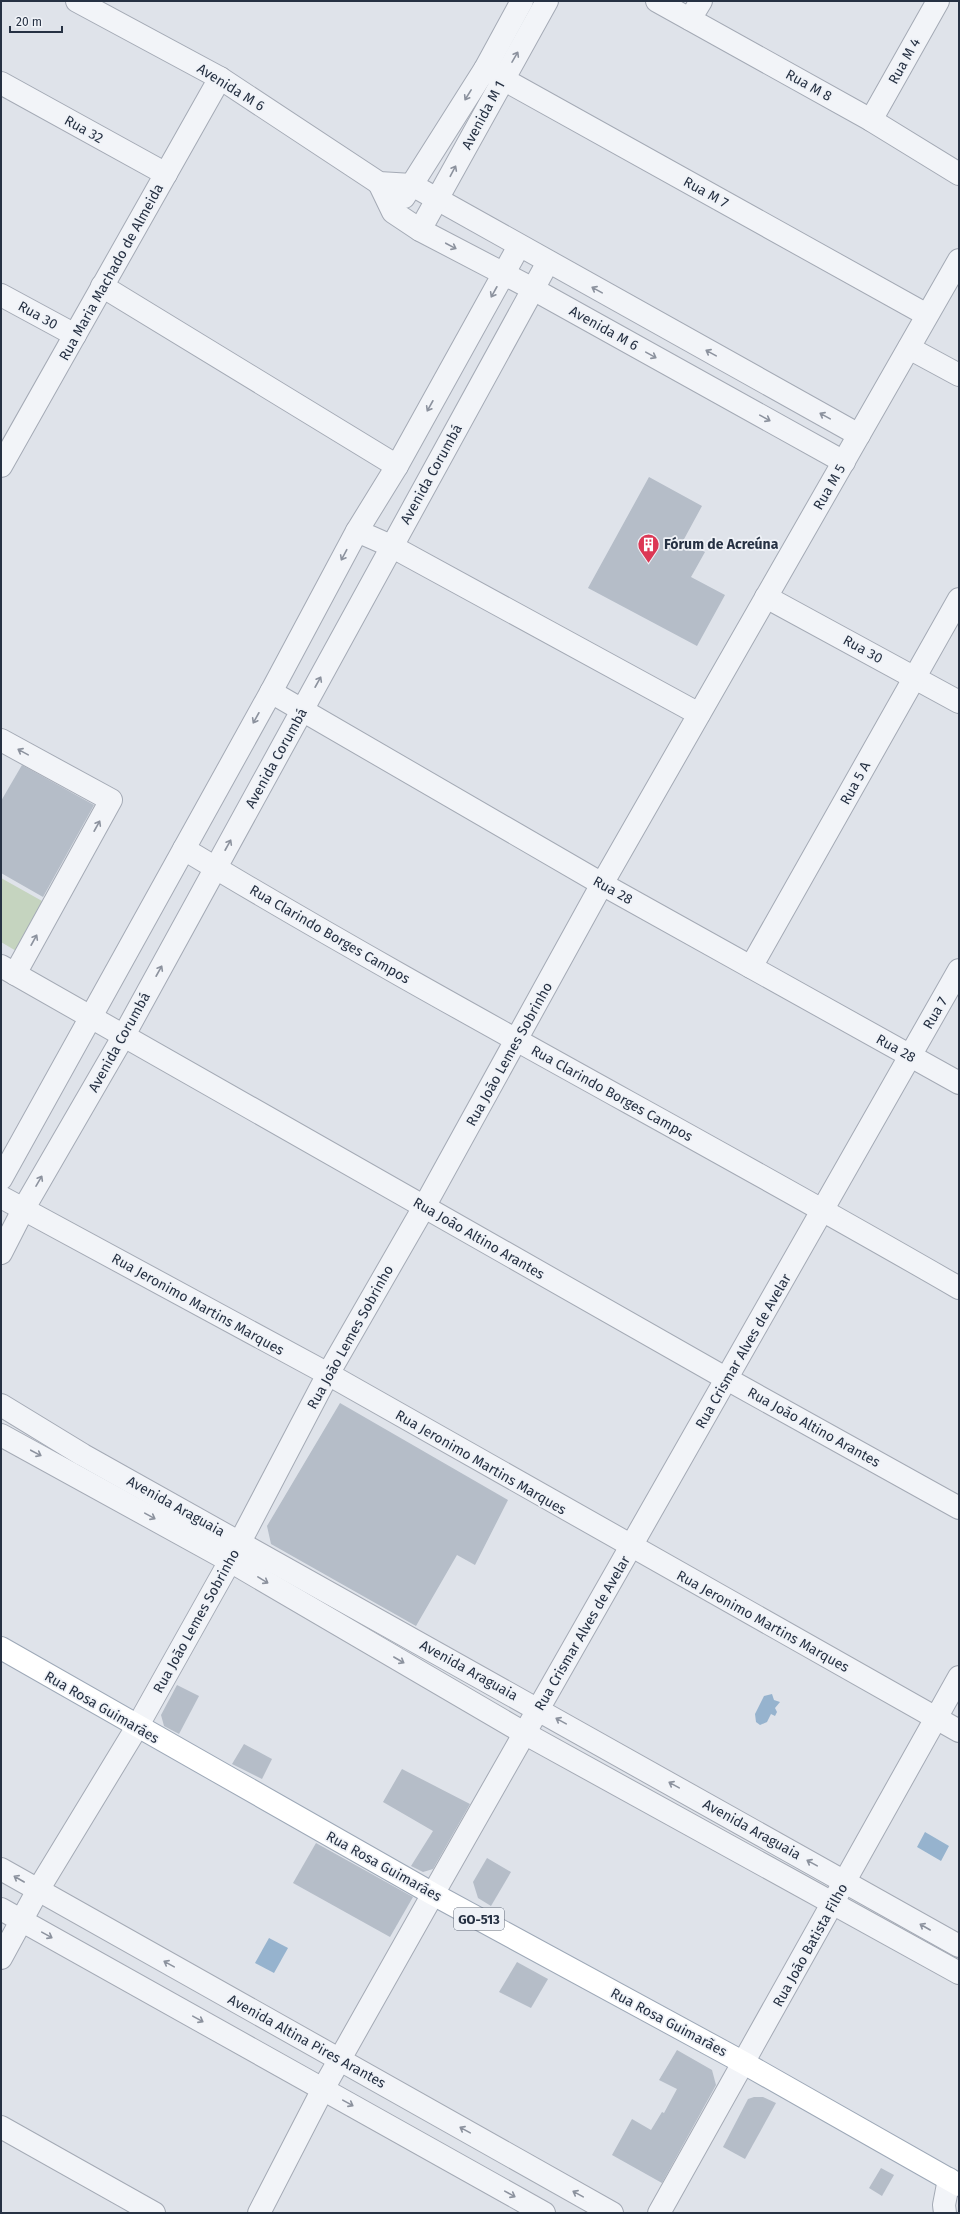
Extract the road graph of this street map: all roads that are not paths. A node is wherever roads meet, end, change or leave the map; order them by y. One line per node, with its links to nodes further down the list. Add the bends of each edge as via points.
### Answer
1 (77, 1): 8 (street, Avenida M 6)
2 (657, 1): 6 (street, Rua M 8)
3 (938, 1): 10 (street, Rua M 4)
4 (522, 2): 5 (street); 7 (street, Avenida M 1)
5 (543, 8): 7 (street, Avenida M 1, one-way to 5)
6 (695, 10): 10 (street, Rua M 8)
7 (494, 74): 14 (street, Avenida M 1, one-way to 14); 15 (street, Avenida M 1, one-way to 7); 25 (street, Rua M 7)
8 (220, 78): 11 (street, Rua Maria Machado de Almeida); 13 (street, Avenida M 6)
9 (1, 84): 11 (street, Rua 32)
10 (871, 120): 12 (street, Rua M 8)
11 (166, 174): 22 (street, Rua Maria Machado de Almeida)
12 (959, 174)
13 (379, 183): 14 (street, Avenida M 6); 16 (street)
14 (412, 185): 15 (street, Avenida M 6); 16 (street, Avenida M 1)
15 (437, 200): 17 (street, Avenida M 1); 18 (street, Avenida M 6)
16 (393, 212): 17 (street, Avenida M 6)
17 (420, 230): 21 (street, Avenida M 6, one-way to 21)
18 (519, 246): 20 (street, Avenida M 6); 21 (street)
19 (959, 260): 25 (street, Rua M 5)
20 (548, 262): 23 (street, Avenida Corumbá); 29 (street, Avenida M 6, one-way to 20)
21 (504, 274): 23 (street, Avenida M 6); 32 (street, one-way to 32)
22 (102, 286): 26 (street, Rua Maria Machado de Almeida); 32 (street)
23 (533, 289): 30 (street, Avenida M 6, one-way to 30); 34 (street, Avenida Corumbá)
24 (1, 294): 26 (street, Rua 30)
25 (927, 316): 27 (street, Rua M 5)
26 (75, 335): 31 (street, Rua Maria Machado de Almeida)
27 (909, 348): 28 (street); 29 (street, Rua M 5)
28 (959, 375)
29 (859, 435): 30 (street, Rua M 5)
30 (844, 462): 35 (street, Rua M 5)
31 (1, 466)
32 (397, 466): 33 (street)
33 (357, 531): 34 (street); 38 (street, one-way to 38)
34 (391, 546): 40 (street, Avenida Corumbá, one-way to 34); 41 (street)
35 (766, 597): 37 (street, Rua 30); 41 (street, Rua M 5)
36 (959, 599): 37 (street, Rua 5 A)
37 (915, 678): 39 (street, Rua 30); 46 (street, Rua 5 A)
38 (271, 692): 40 (street, Rua 28); 43 (street, one-way to 43)
39 (959, 702)
40 (302, 710): 44 (street, Avenida Corumbá, one-way to 40); 45 (street, Rua 28)
41 (699, 714): 45 (street, Rua João Lemes Sobrinho)
42 (1, 740): 47 (street, one-way to 42, via 111,800)
43 (184, 849): 44 (street, Rua Clarindo Borges Campos); 49 (street)
44 (216, 868): 50 (street, Avenida Corumbá, one-way to 44); 51 (street, Rua Clarindo Borges Campos)
45 (602, 884): 46 (street, Rua 28); 51 (street, Rua João Lemes Sobrinho)
46 (751, 967): 52 (street, Rua 28)
47 (8, 970): 49 (street, Rua João Altino Arantes)
48 (959, 970): 52 (street, Rua 7)
49 (90, 1018): 50 (street, Rua João Altino Arantes); 54 (street)
50 (123, 1037): 56 (street, Rua João Altino Arantes); 57 (street, Avenida Corumbá, one-way to 50)
51 (516, 1040): 56 (street, Rua João Lemes Sobrinho); 58 (street, Rua Clarindo Borges Campos)
52 (910, 1056): 53 (street, Rua 28); 58 (street, Rua Crismar Alves de Avelar)
53 (959, 1083)
54 (1, 1180)
55 (1, 1197): 57 (street, Rua Jeronimo Martins Marques)
56 (424, 1207): 61 (street, Rua João Lemes Sobrinho); 62 (street, Rua João Altino Arantes)
57 (24, 1208): 59 (street, Avenida Corumbá); 61 (street, Rua Jeronimo Martins Marques)
58 (823, 1209): 60 (street, Rua Clarindo Borges Campos); 62 (street, Rua Crismar Alves de Avelar)
59 (1, 1253)
60 (959, 1288)
61 (328, 1374): 67 (street, Rua João Lemes Sobrinho); 68 (street, Rua Jeronimo Martins Marques)
62 (727, 1379): 66 (street, Rua João Altino Arantes); 68 (street, Rua Crismar Alves de Avelar)
63 (1, 1405): 65 (street, Avenida Araguaia)
64 (1, 1435): 65 (street, Avenida Araguaia, one-way to 65)
65 (78, 1464): 67 (street, Avenida Araguaia); 69 (street, Avenida Araguaia, one-way to 69)
66 (959, 1508)
67 (240, 1542): 69 (street, Rua João Lemes Sobrinho); 70 (street, Avenida Araguaia)
68 (631, 1547): 74 (street, Rua Crismar Alves de Avelar); 75 (street, Rua Jeronimo Martins Marques)
69 (230, 1561): 71 (street, Avenida Araguaia, one-way to 71); 76 (street, Rua João Lemes Sobrinho)
70 (388, 1624): 71 (street); 74 (street, Avenida Araguaia)
71 (376, 1646): 78 (street, Avenida Araguaia, one-way to 78)
72 (1, 1648): 76 (main road, Rua Rosa Guimarães / GO-513)
73 (959, 1677): 75 (street, Rua João Batista Filho)
74 (538, 1709): 78 (street, Rua Crismar Alves de Avelar); 79 (street, Avenida Araguaia, one-way to 74)
75 (936, 1719): 77 (street, Rua Jeronimo Martins Marques); 82 (street, Rua João Batista Filho)
76 (137, 1727): 83 (street, Rua João Lemes Sobrinho); 84 (main road, Rua Rosa Guimarães / GO-513)
77 (959, 1731)
78 (524, 1733): 80 (street, Avenida Araguaia); 84 (street, Rua Crismar Alves de Avelar)
79 (693, 1796): 80 (street); 82 (street, Avenida Araguaia, one-way to 79)
80 (680, 1820): 85 (street, Avenida Araguaia)
81 (1, 1869): 83 (street, Avenida Altina Pires Arantes, one-way to 81)
82 (845, 1881): 85 (street, Rua João Batista Filho); 88 (street, Avenida Araguaia, one-way to 82)
83 (38, 1890): 87 (street, Rua João Lemes Sobrinho); 91 (street, Avenida Altina Pires Arantes, one-way to 83)
84 (433, 1894): 93 (street, Rua Crismar Alves de Avelar); 94 (main road, Rua Rosa Guimarães / GO-513)
85 (833, 1904): 90 (street, Avenida Araguaia); 94 (street, Rua João Batista Filho)
86 (1, 1909): 87 (street)
87 (21, 1920): 89 (street, Rua João Lemes Sobrinho); 92 (street, one-way to 92)
88 (959, 1946)
89 (1, 1958)
90 (959, 1973)
91 (194, 1978): 92 (street); 93 (street, Avenida Altina Pires Arantes)
92 (174, 2006): 95 (street, one-way to 95)
93 (340, 2060): 95 (street, Rua Crismar Alves de Avelar); 97 (street, Avenida Altina Pires Arantes, one-way to 93)
94 (744, 2063): 99 (main road, Rua Rosa Guimarães / GO-513); 104 (street, Rua João Batista Filho)
95 (323, 2089): 98 (street, one-way to 98); 101 (street, Rua Crismar Alves de Avelar)
96 (1, 2127): 100 (street)
97 (496, 2148): 98 (street); 103 (street, Avenida Altina Pires Arantes, one-way to 97)
98 (480, 2177): 102 (street, one-way to 102)
99 (954, 2182): 105 (street, via 944,2205)
100 (154, 2213)
101 (259, 2213)
102 (544, 2213)
103 (612, 2213)
104 (659, 2213)
105 (945, 2213)

